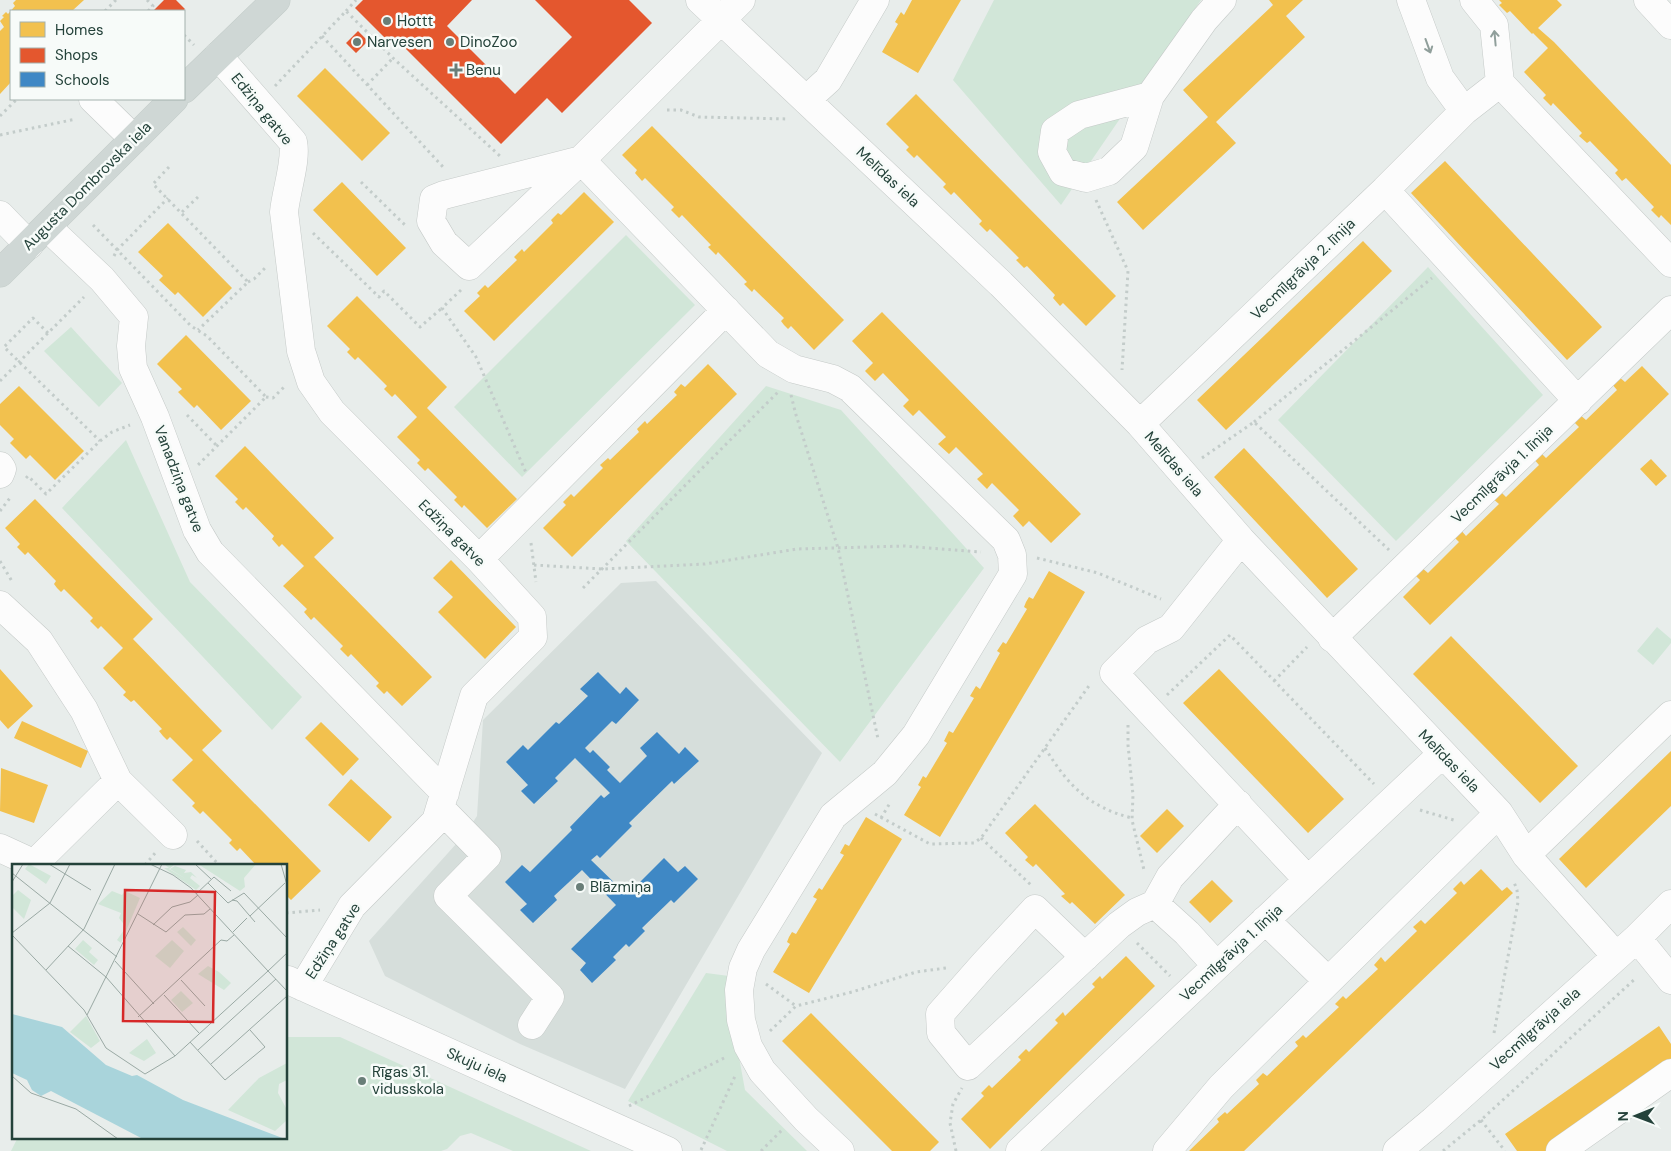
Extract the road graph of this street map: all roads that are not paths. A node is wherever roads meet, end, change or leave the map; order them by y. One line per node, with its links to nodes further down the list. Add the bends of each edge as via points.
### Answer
1 (276, 0): 11 (main road)
2 (700, 0): 9 (street, Melīdas iela)
3 (741, 0): 9 (street)
4 (875, 0): 16 (street)
5 (1222, 0): 14 (street)
6 (1411, 0): 18 (street, one-way to 18, via 1440,78)
7 (1474, 0): 12 (street, one-way to 7, via 1494,25)
8 (1648, 0): 10 (street)
9 (720, 19): 16 (street, Melīdas iela); 20 (street)
10 (1671, 25)
11 (218, 56): 13 (main road); 33 (street, Edžiņa gatve, via 292,142 294,149 284,212 301,351 311,382 332,412)
12 (1500, 83): 18 (street, Vecmīlgrāvja 2. līnija); 24 (street)
13 (185, 88)
14 (1150, 96): 14 (street, via 1080,115 1055,131 1052,152 1063,172 1086,178 1109,171 1134,146)
15 (173, 100): 19 (main road, Augusta Dombrovska iela)
16 (811, 104): 29 (street, Melīdas iela, via 1002,284)
17 (99, 106): 19 (street)
18 (1464, 111): 21 (street, Vecmīlgrāvja 2. līnija)
19 (134, 139): 23 (main road, Augusta Dombrovska iela)
20 (581, 160): 20 (street, via 444,195 434,200 431,221 444,243 469,266); 26 (street)
21 (1385, 190): 28 (street); 29 (street, Vecmīlgrāvja 2. līnija)
22 (0, 215): 23 (street, Vanadziņa gatve)
23 (38, 236): 25 (main road, Augusta Dombrovska iela); 39 (street, Vanadziņa gatve, via 102,279 134,317 131,346 134,368 197,530 210,552)
24 (1671, 263)
25 (0, 273)
26 (726, 310): 33 (street); 60 (street, via 785,372 794,369 833,379 850,388 1006,540 1012,555 1013,574 916,735 885,773 833,816 743,968 739,990 741,1020 748,1046 762,1071)
27 (1671, 310): 28 (street, Vecmīlgrāvja 1. līnija)
28 (1578, 401): 35 (street, Vecmīlgrāvja 1. līnija, via 1406,566)
29 (1140, 424): 32 (street, Melīdas iela)
30 (0, 466): 31 (street)
31 (11, 484)
32 (1240, 540): 35 (street, Melīdas iela); 40 (street, via 1171,628 1147,640 1114,673)
33 (478, 559): 39 (street, Edžiņa gatve, via 532,617 533,637 474,696)
34 (2, 611): 38 (street, via 38,641 84,710)
35 (1328, 634): 37 (street, Melīdas iela)
36 (1671, 715): 44 (street)
37 (1442, 754): 41 (street, Melīdas iela); 46 (street, Vecmīlgrāvja 1. līnija)
38 (118, 781): 42 (street); 45 (street)
39 (443, 801): 56 (street, Edžiņa gatve, via 436,821 352,906); 57 (street, Vanadziņa gatve, via 487,856 448,896 550,997)
40 (1238, 804): 46 (street); 47 (street, via 1170,877)
41 (1491, 821): 44 (street, Melīdas iela); 55 (street)
42 (173, 835)
43 (0, 848): 45 (street)
44 (1526, 855): 51 (street, Melīdas iela)
45 (35, 864)
46 (1308, 880): 49 (street, Vecmīlgrāvja 1. līnija)
47 (1155, 904): 52 (street, via 1119,925); 53 (street)
48 (1671, 904): 50 (street, Vecmīlgrāvja iela)
49 (1265, 920): 53 (street, Vecmīlgrāvja 1. līnija); 55 (street)
50 (1637, 938): 51 (street, Vecmīlgrāvja iela); 54 (street)
51 (1616, 956): 63 (street, Vecmīlgrāvja iela)
52 (1085, 957): 52 (street, via 968,1066 941,1033 940,1014 1035,910)
53 (1216, 965): 61 (street, Vecmīlgrāvja 1. līnija)
54 (1663, 970)
55 (1328, 981): 62 (street, via 1221,1087)
56 (295, 983): 59 (street, Skuju iela)
57 (532, 1026)
58 (1671, 1073): 64 (street)
59 (668, 1151)
60 (840, 1151)
61 (1020, 1151)
62 (1167, 1151)
63 (1397, 1151)
64 (1560, 1151)

